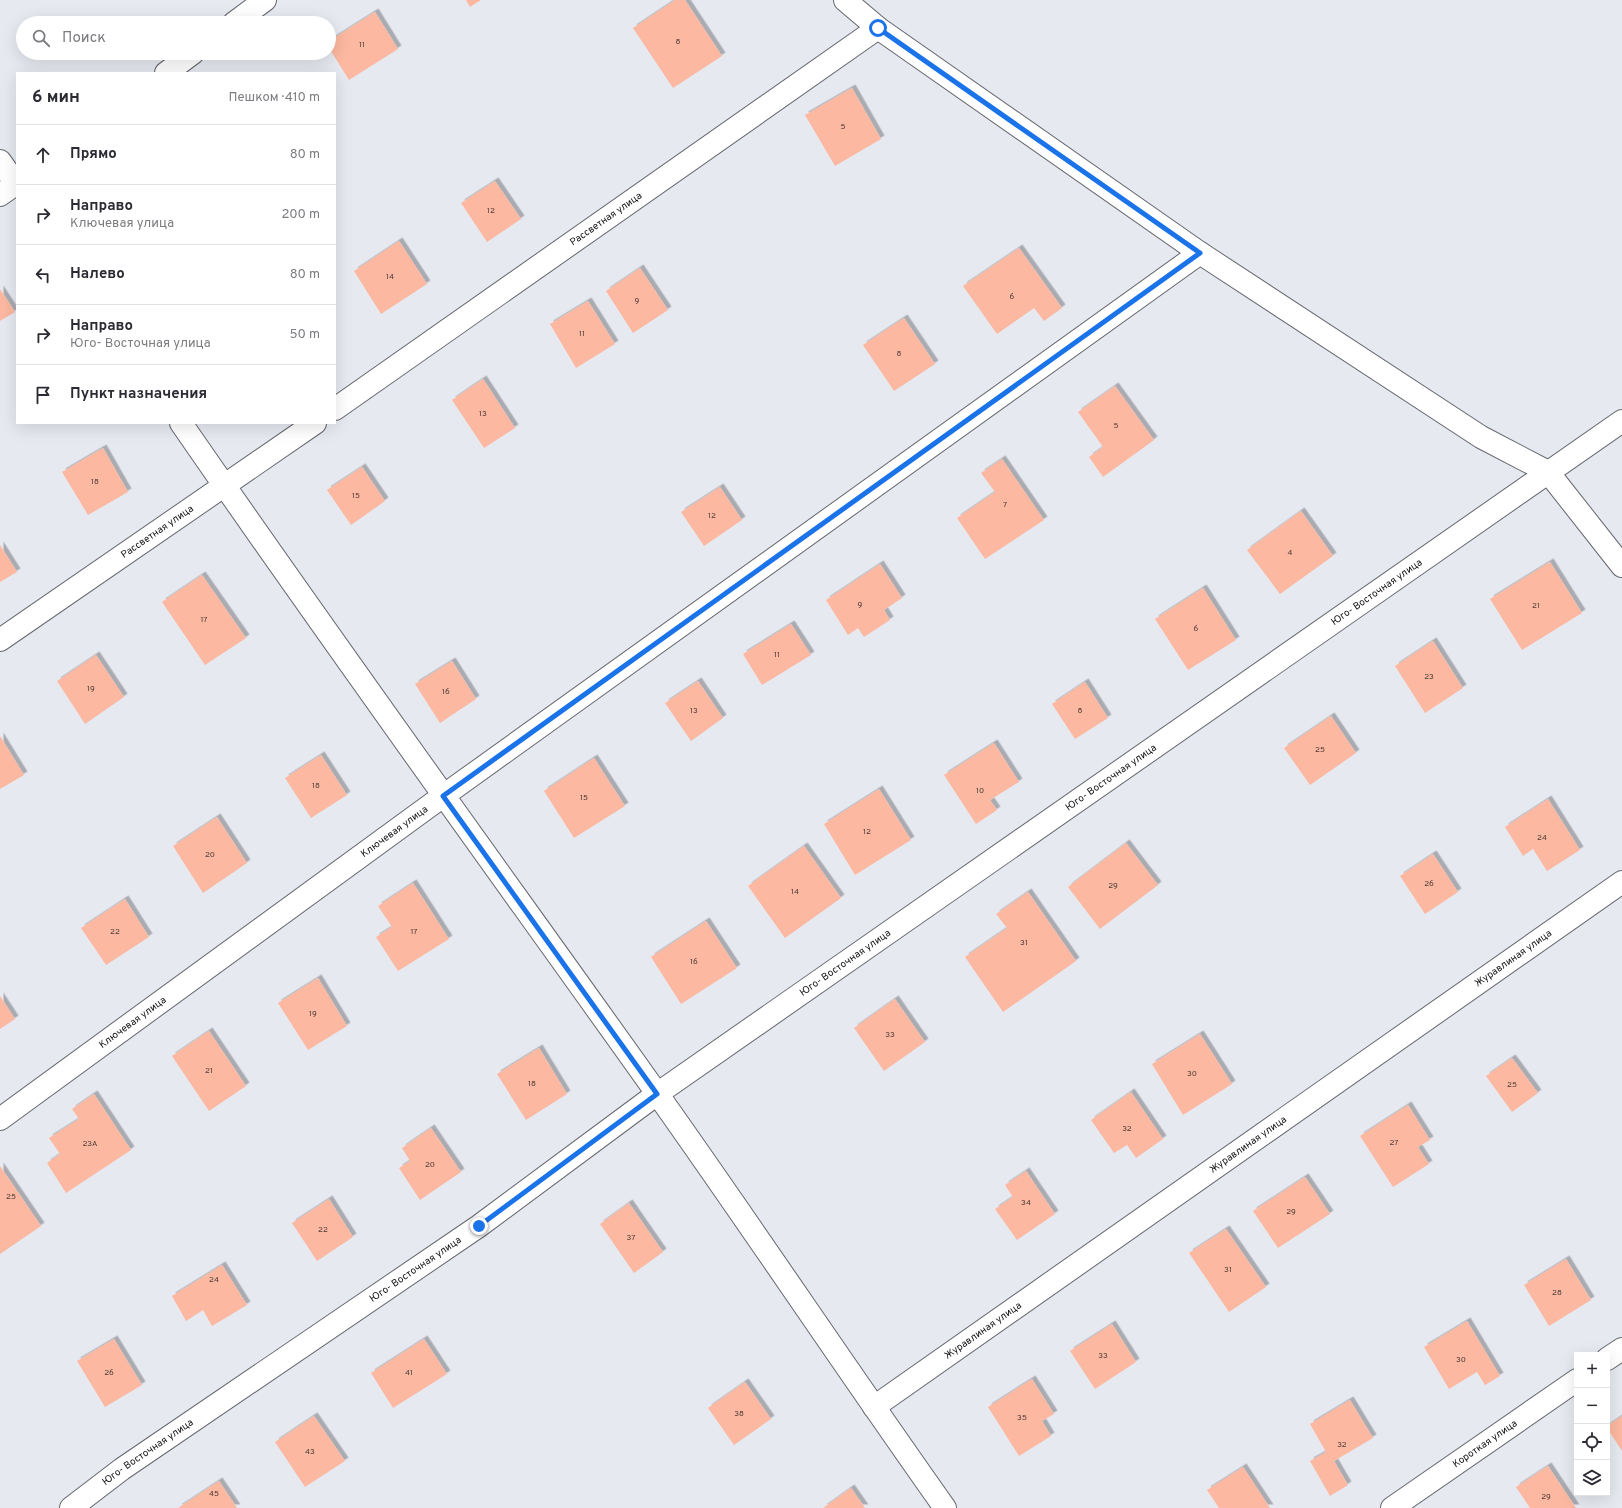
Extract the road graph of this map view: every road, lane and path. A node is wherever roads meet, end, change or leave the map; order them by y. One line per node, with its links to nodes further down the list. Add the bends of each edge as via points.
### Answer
1 (265, 0): 3 (street)
2 (845, 0): 4 (street)
3 (243, 16)
4 (878, 28): 11 (street); 12 (street, Рассветная улица)
5 (184, 60): 6 (street)
6 (167, 72)
7 (0, 161): 8 (street)
8 (16, 183)
9 (16, 185): 10 (street)
10 (0, 195)
11 (1200, 253): 16 (street, via 1480,437); 20 (street, Ключевая улица)
12 (336, 408)
13 (1622, 421): 16 (street, Юго- Восточная улица)
14 (182, 424): 17 (street)
15 (313, 424): 17 (street, Рассветная улица)
16 (1548, 472): 18 (street); 22 (street, Юго- Восточная улица)
17 (224, 486): 19 (street, Рассветная улица); 20 (street)
18 (1622, 566)
19 (0, 640)
20 (443, 796): 22 (street); 23 (street, Ключевая улица)
21 (1622, 882): 27 (street, Журавлиная улица)
22 (657, 1094): 27 (street); 28 (street, Юго- Восточная улица, via 479,1226 122,1469)
23 (0, 1119)
24 (1622, 1349): 25 (street)
25 (1610, 1358)
26 (1574, 1382): 30 (street, Короткая улица)
27 (874, 1407): 29 (street)
28 (71, 1508)
29 (945, 1508)
30 (1392, 1508)

